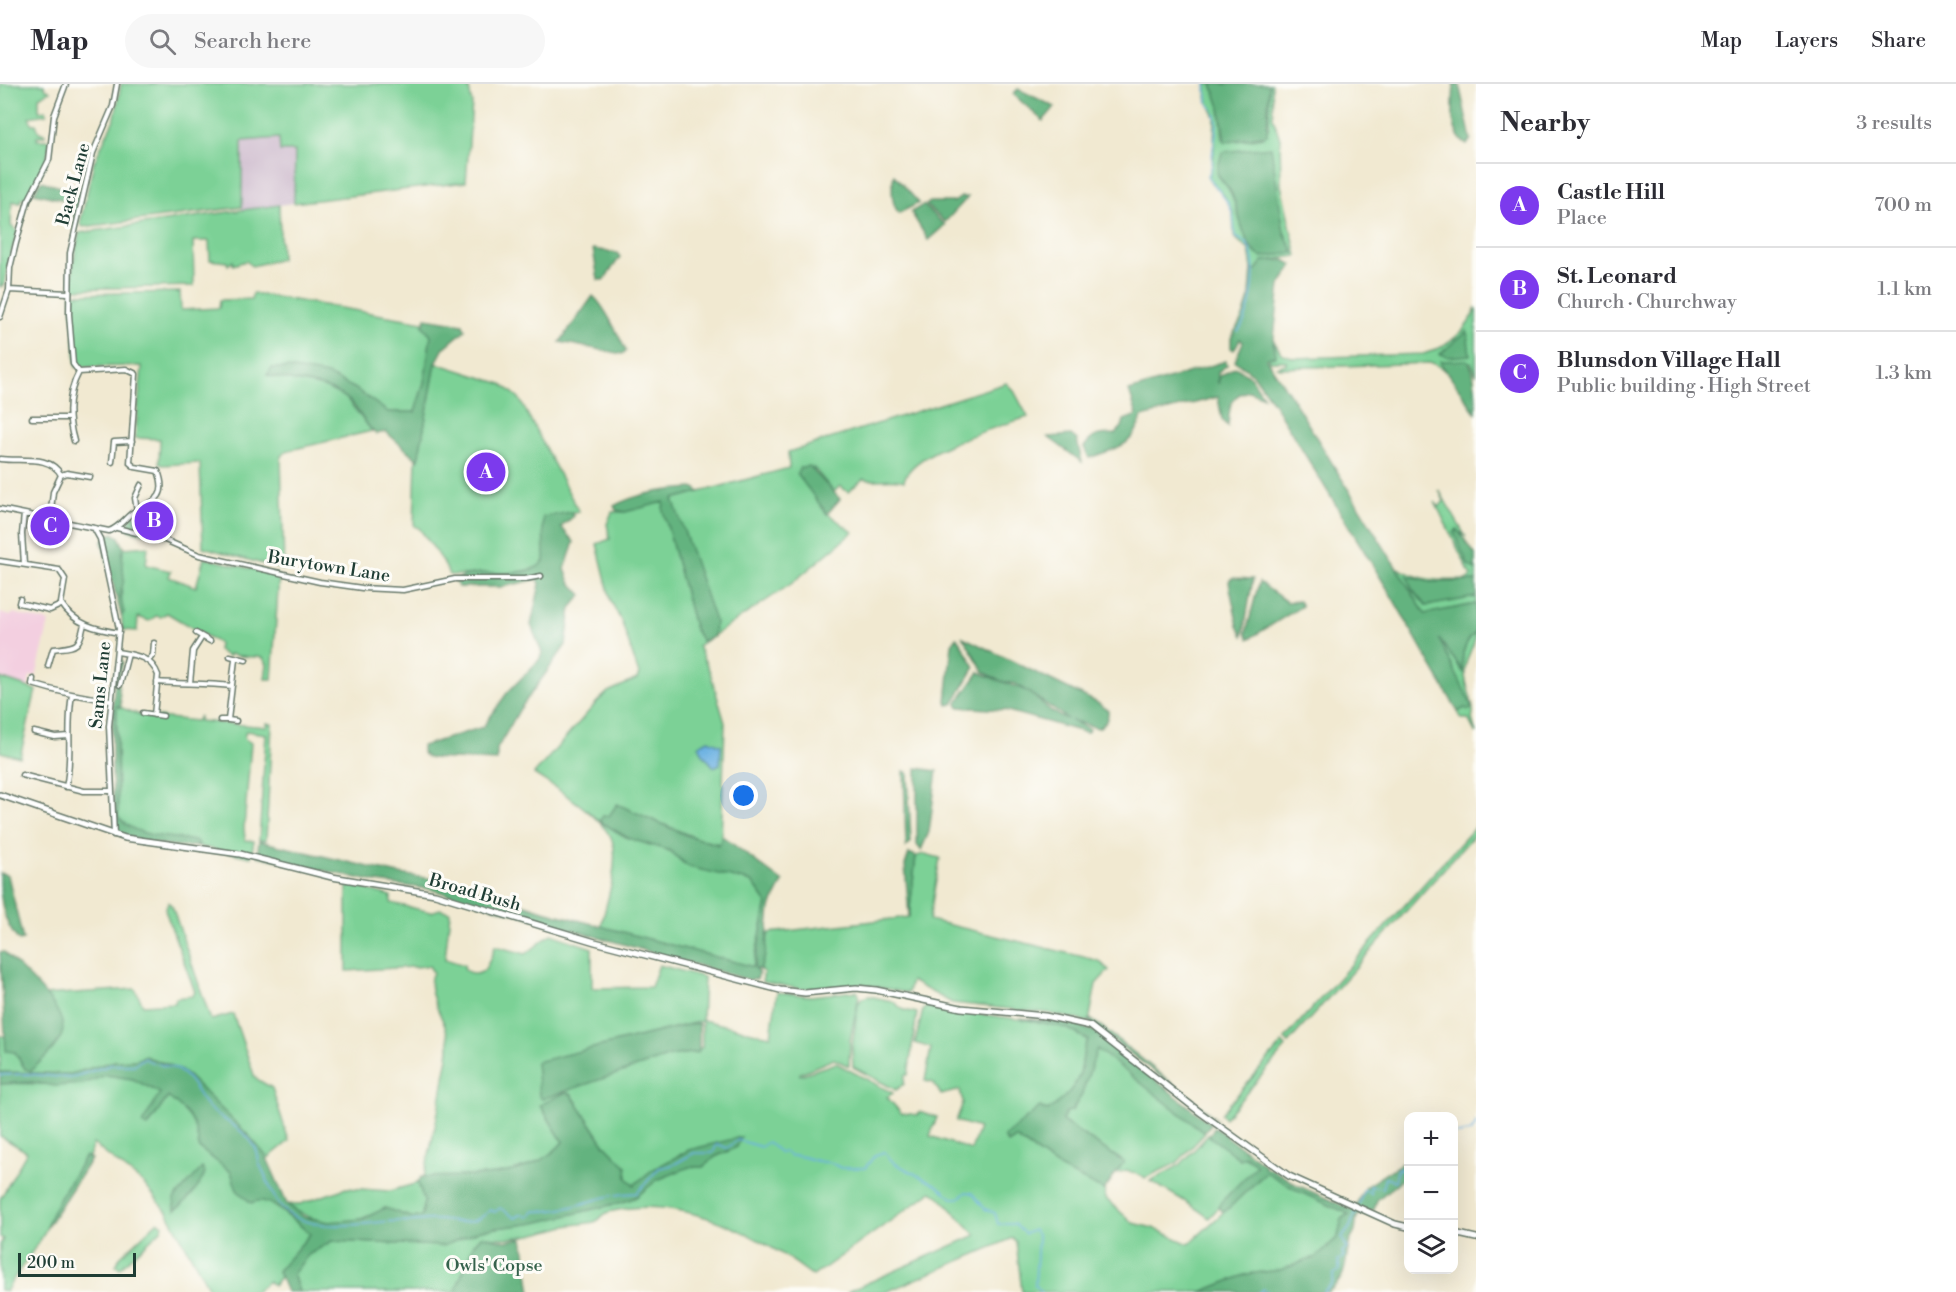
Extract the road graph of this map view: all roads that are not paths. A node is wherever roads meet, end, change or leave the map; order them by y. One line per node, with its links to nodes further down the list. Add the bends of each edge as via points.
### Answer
1 (66, 84): 3 (street, via 54,117 50,157 28,201 16,243)
2 (117, 84): 4 (street, Back Lane, via 113,106 93,153 71,247)
3 (9, 290): 4 (street); 5 (street)
4 (68, 293): 6 (street, Back Lane, via 73,364)
5 (0, 317)
6 (79, 372): 8 (street, via 71,389); 10 (street, via 126,369 136,374)
7 (32, 418): 8 (street)
8 (68, 418): 9 (street)
9 (74, 441)
10 (132, 441): 12 (street, via 114,442); 17 (street, via 131,464 158,471 160,479 157,499)
11 (0, 459): 13 (street, via 50,462)
12 (112, 462)
13 (61, 475): 14 (street); 19 (street, via 53,492)
14 (90, 477)
15 (141, 485): 17 (street, via 135,498)
16 (0, 509): 18 (street)
17 (137, 511): 20 (street)
18 (24, 514): 19 (street); 25 (street)
19 (50, 520): 21 (street)
20 (117, 528): 22 (street); 26 (street, Burytown Lane, via 165,540 199,555 362,588 403,590 455,579)
21 (94, 529): 22 (street); 23 (street, Sams Lane)
22 (106, 531): 23 (street)
23 (100, 539): 30 (street, Sams Lane)
24 (0, 561): 25 (street)
25 (24, 564): 28 (street, via 59,570 64,576)
26 (541, 576)
27 (20, 599): 28 (street, via 19,603 48,610)
28 (61, 605): 29 (street)
29 (84, 624): 30 (street); 41 (street, via 77,644 53,649)
30 (119, 633): 35 (street, Sams Lane)
31 (196, 633): 32 (street)
32 (202, 637): 33 (street); 45 (street, via 193,651)
33 (210, 642)
34 (154, 643): 40 (street)
35 (117, 652): 36 (street); 48 (street, Sams Lane)
36 (128, 654): 40 (street); 43 (street, via 120,683)
37 (230, 656): 38 (street)
38 (235, 659): 39 (street); 46 (street)
39 (246, 660)
40 (148, 661): 44 (street, via 158,673)
41 (48, 666)
42 (33, 679): 47 (street, via 32,684 50,692)
43 (127, 682)
44 (157, 682): 45 (street); 50 (street)
45 (190, 683): 46 (street)
46 (232, 686): 53 (street)
47 (72, 695): 48 (street); 56 (street)
48 (110, 700): 61 (street, Sams Lane)
49 (143, 713): 50 (street)
50 (154, 715): 51 (street)
51 (163, 716)
52 (220, 720): 53 (street)
53 (228, 720): 54 (street)
54 (236, 721)
55 (34, 732): 56 (street)
56 (69, 736): 60 (street, via 71,765)
57 (32, 772): 59 (street)
58 (22, 775): 59 (street)
59 (31, 777): 60 (street)
60 (66, 787): 61 (street, via 88,792)
61 (111, 791): 63 (street, Sams Lane)
62 (0, 795): 63 (main road, Broad Bush)
63 (114, 835): 64 (main road, Broad Bush, via 240,854 332,877 435,894 780,990 805,993 866,989 943,1005 1090,1026 1299,1182)
64 (1404, 1226)
65 (1458, 1234): 66 (main road)
66 (1476, 1238)

